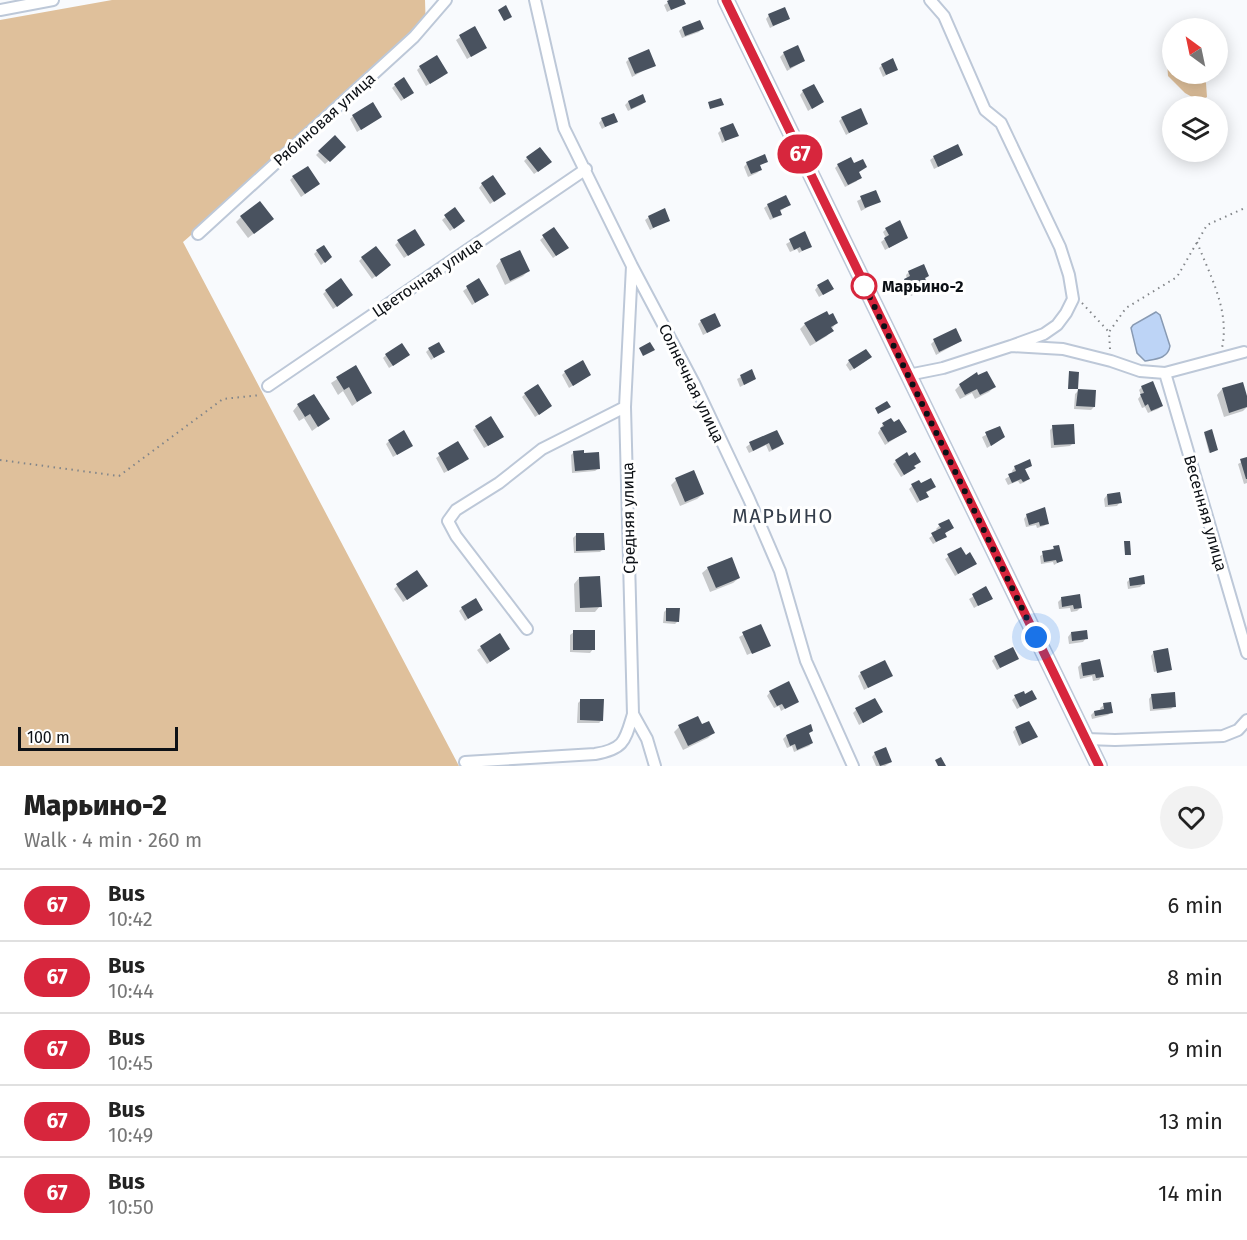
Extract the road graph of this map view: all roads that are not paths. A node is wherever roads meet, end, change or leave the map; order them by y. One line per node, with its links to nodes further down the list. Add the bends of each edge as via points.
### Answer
1 (53, 0): 6 (street)
2 (446, 0): 8 (street, Рябиновая улица, via 414,37)
3 (535, 0): 7 (street, Солнечная улица, via 564,128)
4 (726, 0): 13 (main road)
5 (930, 0): 10 (street, via 944,16 985,110 1001,123 1060,247 1072,292 1073,298 1057,325)
6 (0, 10)
7 (586, 169): 9 (street, Солнечная улица); 14 (street, Цветочная улица)
8 (198, 234)
9 (632, 266): 15 (street, Средняя улица); 23 (street, Солнечная улица, via 749,499 780,571 806,661)
10 (1011, 346): 12 (street, via 1063,349 1140,371); 13 (street)
11 (1244, 352): 12 (street)
12 (1165, 373): 17 (street, Весенняя улица)
13 (908, 375): 20 (main road)
14 (265, 390)
15 (625, 407): 16 (street, via 542,449 456,510 448,521); 18 (street, Средняя улица)
16 (527, 629)
17 (1247, 653)
18 (633, 714): 21 (street, via 625,741 613,751); 22 (street, Средняя улица, via 647,739)
19 (1247, 720): 20 (street, via 1238,730 1223,736)
20 (1086, 739): 24 (main road)
21 (465, 762)
22 (655, 766)
23 (854, 766)
24 (1099, 766)

